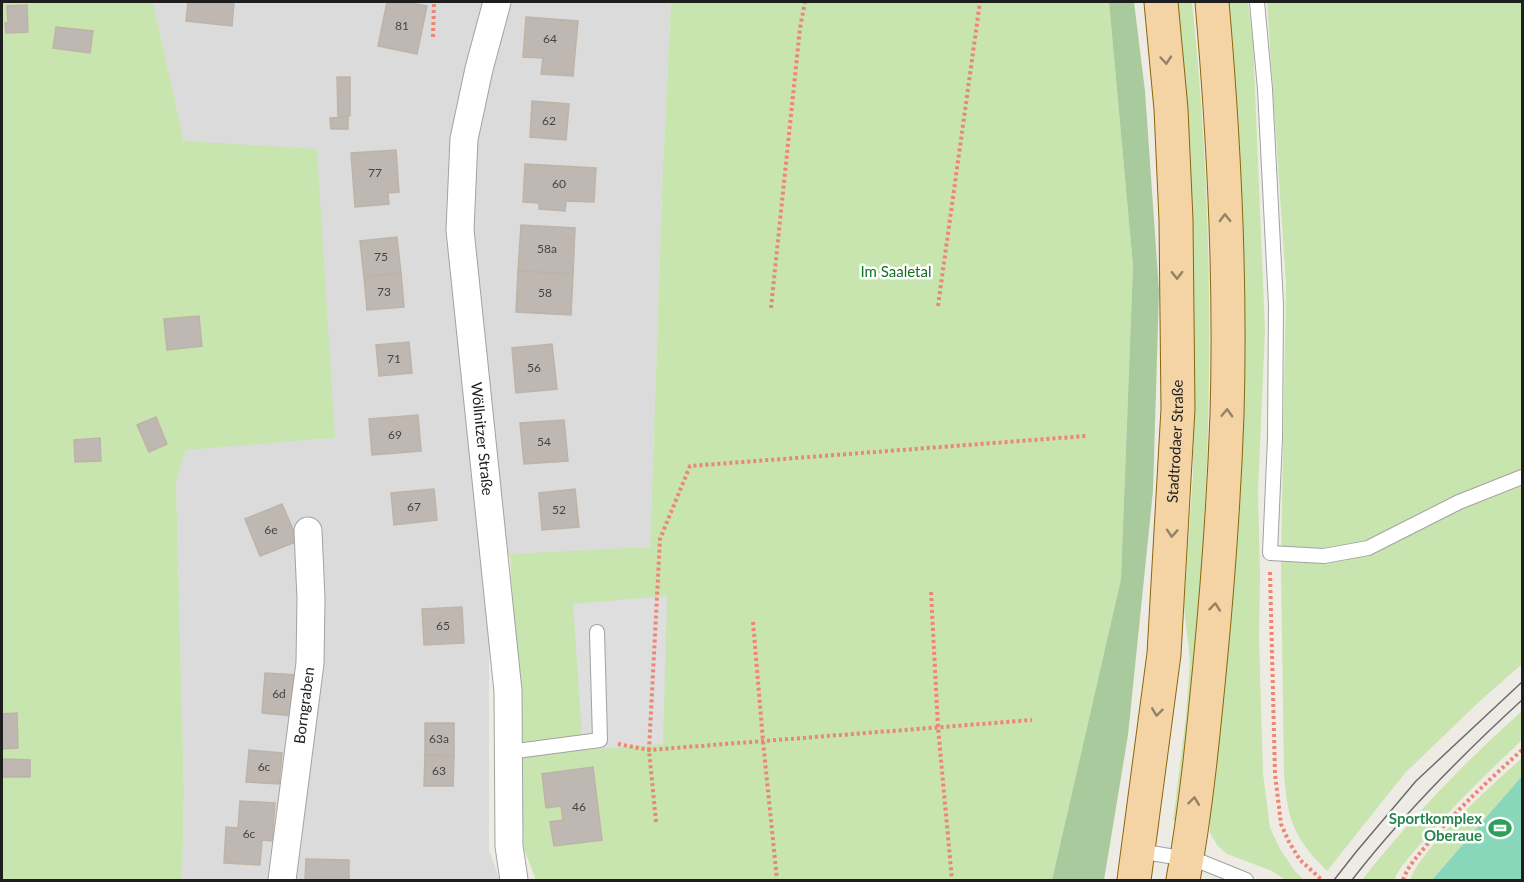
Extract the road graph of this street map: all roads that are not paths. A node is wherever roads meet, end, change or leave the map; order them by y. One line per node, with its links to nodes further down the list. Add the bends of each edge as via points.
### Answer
1 (497, 2): 8 (street, Wöllnitzer Straße, via 464,139 460,230 508,691)
2 (1161, 2): 9 (main road, Stadtrodaer Straße, one-way to 9, via 1176,220 1178,409 1164,654)
3 (1212, 2): 10 (main road, one-way to 3, via 1220,562 1227,413 1225,195)
4 (1257, 2): 5 (lane, via 1276,305 1270,553 1324,556 1368,548 1459,502)
5 (1522, 477)
6 (308, 531): 11 (street, Borngraben, via 310,663)
7 (597, 632): 8 (lane, via 600,740)
8 (508, 752): 12 (street, Wöllnitzer Straße, via 509,846)
9 (1137, 866): 10 (lane)
10 (1185, 870): 13 (lane, via 1199,861)
11 (282, 880)
12 (514, 880)
13 (1246, 880)

